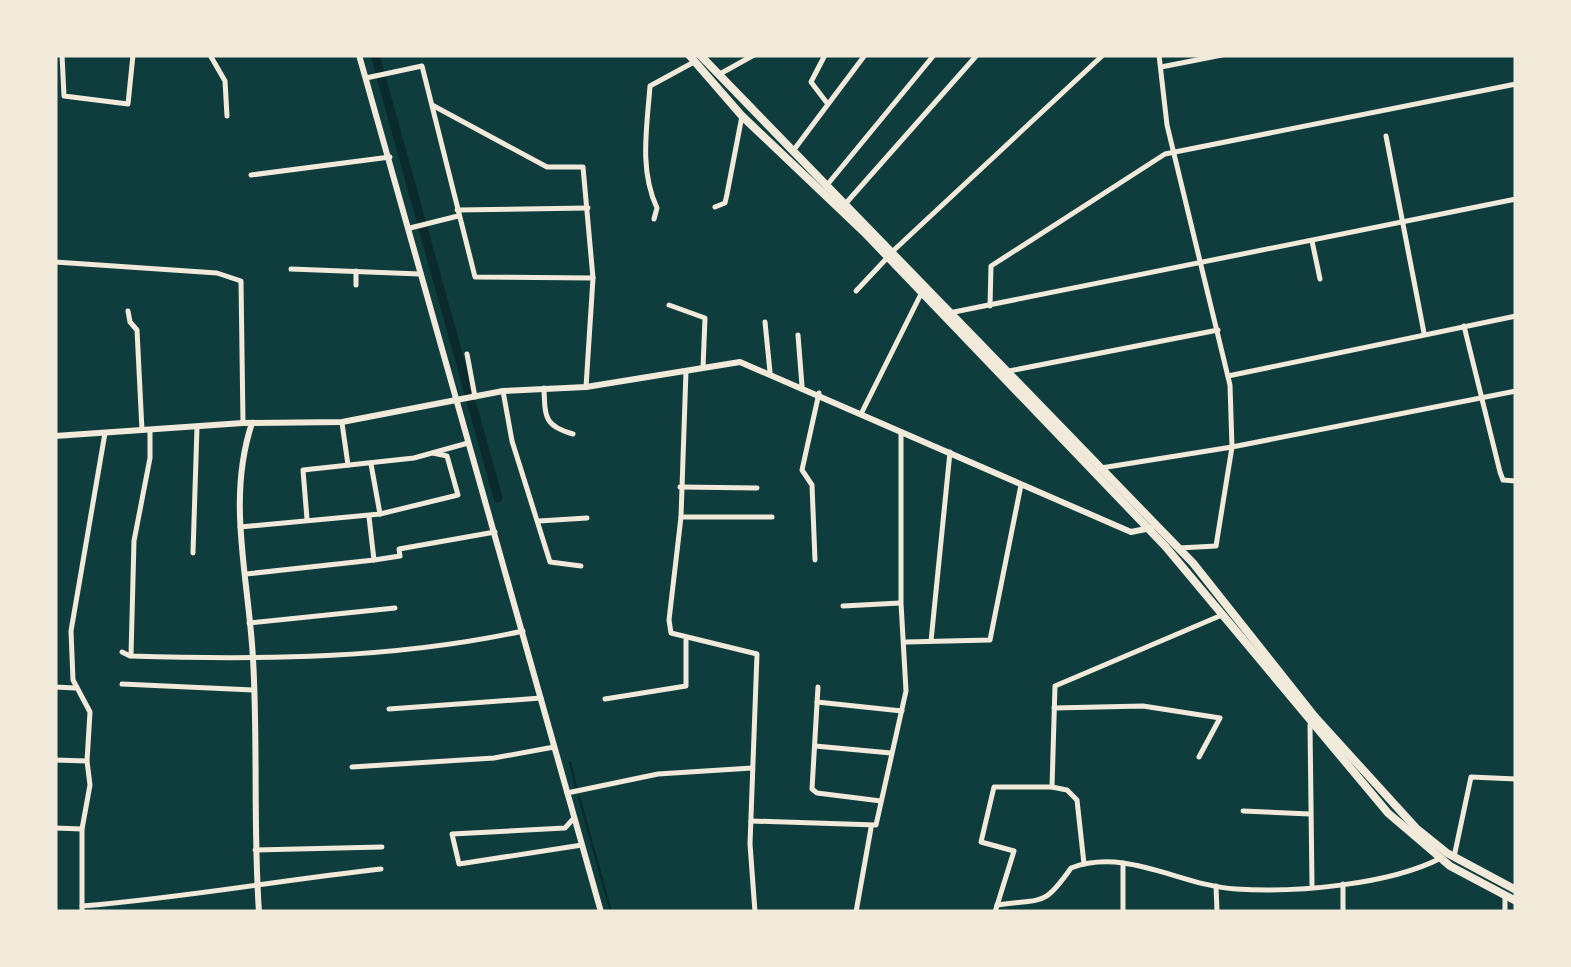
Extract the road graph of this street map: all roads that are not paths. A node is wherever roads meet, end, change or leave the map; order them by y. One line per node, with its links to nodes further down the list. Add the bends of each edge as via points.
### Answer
1 (62, 55): 15 (street)
2 (133, 55): 15 (street, via 128,104 64,96)
3 (210, 55): 21 (street, via 225,81)
4 (359, 55): 17 (street)
5 (754, 55): 16 (street)
6 (824, 55): 19 (street, via 810,82)
7 (865, 55): 19 (street)
8 (934, 55): 29 (street)
9 (977, 55): 31 (street)
10 (1103, 55): 39 (street)
11 (1159, 55): 14 (street)
12 (1222, 55): 14 (street)
13 (694, 57): 16 (highway); 22 (highway); 35 (street, via 650,86 646,157)
14 (1161, 67): 25 (street)
15 (58, 71)
16 (718, 76): 24 (highway)
17 (366, 78): 20 (street, via 422,66); 26 (street)
18 (1516, 84): 25 (street)
19 (828, 104): 24 (street)
20 (432, 105): 33 (street, via 548,166 583,167); 34 (street)
21 (227, 116)
22 (742, 116): 28 (highway); 32 (street, via 727,194)
23 (1386, 136): 36 (street)
24 (793, 150): 28 (highway)
25 (1176, 151): 41 (street); 51 (street, via 991,266)
26 (390, 158): 27 (street); 37 (street)
27 (251, 174)
28 (812, 176): 29 (highway); 39 (highway)
29 (828, 184): 31 (highway)
30 (1516, 199): 36 (street)
31 (847, 202): 39 (highway)
32 (715, 207)
33 (588, 208): 34 (street); 45 (street)
34 (458, 213): 37 (street); 45 (street, via 475,277)
35 (654, 219)
36 (1402, 223): 38 (street); 61 (street)
37 (410, 228): 44 (street)
38 (1312, 241): 41 (street); 46 (street)
39 (890, 255): 48 (street); 49 (highway); 54 (highway)
40 (55, 262): 80 (street, via 218,273 241,281)
41 (1204, 264): 51 (street); 60 (street)
42 (292, 269): 43 (street)
43 (356, 271): 44 (street); 47 (street)
44 (423, 274): 76 (street)
45 (592, 278): 69 (street)
46 (1320, 279)
47 (356, 286)
48 (856, 291)
49 (921, 294): 55 (highway); 78 (street)
50 (669, 305): 64 (street, via 705,318)
51 (990, 306): 52 (street)
52 (971, 309): 54 (street); 58 (street)
53 (128, 311): 83 (street, via 137,330)
54 (952, 312): 55 (street); 58 (highway)
55 (942, 316): 58 (highway)
56 (1516, 316): 59 (street)
57 (765, 322): 67 (street)
58 (956, 325): 66 (highway); 105 (highway)
59 (1464, 326): 61 (street); 77 (street)
60 (1218, 330): 66 (street); 68 (street)
61 (1424, 333): 68 (street)
62 (798, 334): 70 (street)
63 (467, 354): 75 (street)
64 (704, 368): 65 (street); 67 (street, via 740,362)
65 (686, 371): 69 (street); 96 (street)
66 (1010, 371): 93 (highway)
67 (770, 372): 70 (street)
68 (1228, 376): 88 (street)
69 (586, 386): 71 (street)
70 (802, 386): 74 (street)
71 (544, 388): 73 (street); 85 (street, via 545,420)
72 (1516, 391): 77 (street)
73 (503, 392): 75 (street); 104 (street)
74 (819, 393): 78 (street); 111 (street, via 802,470 812,485)
75 (476, 396): 76 (street)
76 (456, 400): 79 (street); 87 (street)
77 (1484, 400): 88 (street); 94 (street, via 1500,472 1504,480)
78 (862, 412): 82 (street)
79 (342, 422): 80 (street); 91 (street)
80 (248, 423): 81 (street); 106 (street)
81 (197, 427): 83 (street); 109 (street)
82 (901, 429): 90 (street); 114 (street)
83 (146, 430): 84 (street); 124 (street, via 150,458 134,541)
84 (105, 433): 86 (street); 130 (street, via 74,597)
85 (573, 434)
86 (55, 436)
87 (468, 442): 89 (street); 107 (street)
88 (1232, 447): 93 (street); 108 (street, via 1216,546)
89 (433, 452): 92 (street); 98 (street, via 447,456 458,496)
90 (950, 452): 95 (street); 121 (street)
91 (348, 464): 92 (street); 103 (street, via 303,470)
92 (371, 464): 98 (street)
93 (1100, 468): 105 (highway)
94 (1516, 481)
95 (1022, 485): 105 (street, via 1130,532); 121 (street, via 990,640)
96 (680, 486): 97 (street); 99 (street)
97 (758, 488)
98 (380, 514): 101 (street)
99 (681, 517): 100 (street); 120 (street, via 669,620 671,633)
100 (772, 517)
101 (369, 518): 103 (street); 110 (street)
102 (587, 518): 104 (street)
103 (308, 519): 106 (street)
104 (539, 521): 112 (street, via 550,562)
105 (1152, 527): 108 (highway); 117 (highway)
106 (239, 528): 113 (street)
107 (496, 532): 110 (street, via 398,549 400,556); 119 (street)
108 (1178, 548): 126 (highway)
109 (193, 553)
110 (374, 560): 113 (street)
111 (815, 560)
112 (581, 566)
113 (244, 574): 118 (street)
114 (901, 603): 115 (street); 122 (street)
115 (843, 606)
116 (394, 608): 118 (street)
117 (1222, 615): 126 (highway); 135 (street, via 1054,686)
118 (249, 622): 125 (street)
119 (523, 631): 125 (street, via 361,654); 132 (street)
120 (686, 640): 133 (street, via 686,686); 146 (street, via 758,654)
121 (931, 641): 122 (street)
122 (906, 642): 137 (street)
123 (122, 652): 124 (street)
124 (130, 656): 125 (street)
125 (253, 660): 131 (street)
126 (1267, 666): 138 (highway); 161 (highway)
127 (122, 684): 131 (street)
128 (55, 687): 130 (street)
129 (818, 687): 134 (street)
130 (75, 688): 144 (street, via 90,712)
131 (253, 690): 160 (street)
132 (541, 698): 136 (street); 140 (street)
133 (605, 699)
134 (817, 702): 137 (street); 139 (street)
135 (1054, 708): 142 (street, via 1143,706 1220,718); 148 (street)
136 (389, 709)
137 (902, 711): 141 (street)
138 (1310, 725): 152 (street); 161 (highway, via 1388,813)
139 (815, 746): 141 (street); 150 (street, via 812,789)
140 (554, 747): 145 (street, via 494,758); 149 (street)
141 (892, 753): 150 (street)
142 (1200, 757)
143 (55, 760): 144 (street)
144 (87, 761): 157 (street)
145 (352, 766)
146 (753, 768): 149 (street, via 658,774); 154 (street)
147 (1516, 780): 161 (street, via 1471,778)
148 (1052, 787): 163 (street, via 1077,800); 172 (street, via 994,788 982,842 1014,851)
149 (567, 793): 153 (street)
150 (881, 802): 156 (street)
151 (1243, 811): 152 (street)
152 (1310, 814): 167 (street)
153 (574, 818): 158 (street); 158 (street, via 565,828 452,834 459,864)
154 (751, 821): 156 (street); 176 (street)
155 (55, 828): 157 (street)
156 (870, 828): 177 (street)
157 (82, 829): 173 (street)
158 (582, 845): 175 (street)
159 (382, 847): 160 (street)
160 (255, 850): 165 (street)
161 (1447, 856): 166 (street); 169 (highway); 170 (highway)
162 (1123, 862): 163 (street); 168 (street); 178 (street)
163 (1084, 864): 172 (street, via 1071,868 1047,899)
164 (381, 869): 165 (street)
165 (257, 883): 173 (street); 174 (street)
166 (1343, 884): 167 (street); 180 (street)
167 (1312, 885): 168 (street)
168 (1216, 886): 179 (street)
169 (1516, 890)
170 (1506, 894): 171 (highway); 181 (street)
171 (1516, 901)
172 (996, 908)
173 (82, 909)
174 (259, 912)
175 (601, 912)
176 (756, 912)
177 (856, 912)
178 (1123, 912)
179 (1217, 912)
180 (1342, 912)
181 (1506, 912)

